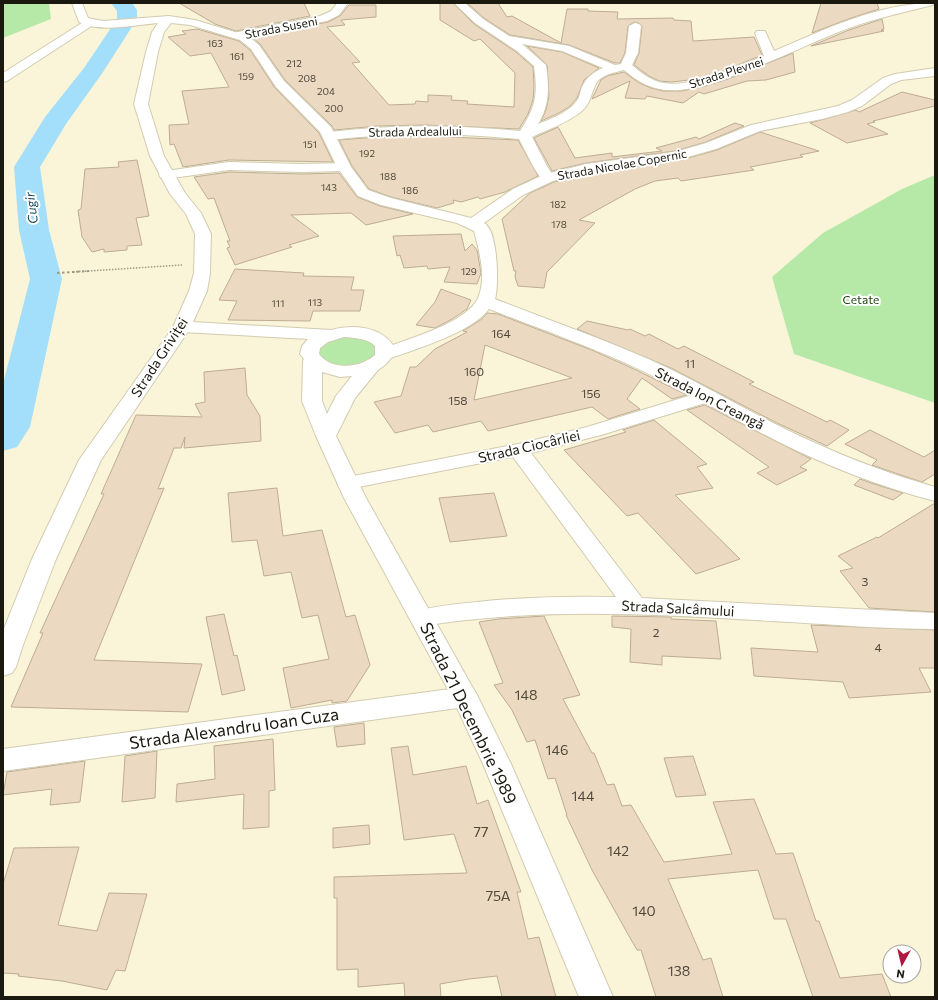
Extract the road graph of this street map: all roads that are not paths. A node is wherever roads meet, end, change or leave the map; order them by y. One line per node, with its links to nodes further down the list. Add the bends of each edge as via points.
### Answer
1 (77, 3): 6 (street, via 83,20)
2 (343, 3): 9 (street, Strada Suseni, via 335,13 323,19)
3 (459, 3): 10 (street, via 479,21)
4 (929, 3): 11 (street, Strada Plevnei, via 851,23)
5 (166, 14): 6 (street, via 138,22); 9 (street); 18 (street, Strada Griviței, via 152,52 141,104 157,156)
6 (88, 23): 14 (street)
7 (635, 26): 12 (street, via 632,53)
8 (761, 33): 11 (street)
9 (238, 35): 16 (street, via 252,44 280,84)
10 (508, 39): 12 (street, Strada Plevnei, via 565,48); 15 (street, via 540,65 544,86 537,115)
11 (770, 57): 12 (street, Strada Plevnei, via 703,81 670,87 652,84)
12 (620, 67): 15 (street, via 593,79 583,101 571,112)
13 (935, 72): 19 (street, Strada Nicolae Copernic, via 887,81 857,102 822,116 756,128 711,146 676,156 586,168)
14 (3, 78)
15 (524, 135): 16 (street, Strada Ardealului, via 432,128); 19 (street)
16 (330, 136): 17 (street)
17 (344, 167): 18 (street, via 228,166); 20 (street, via 363,193 386,202)
18 (166, 175): 22 (street, Strada Griviței, via 193,214 203,234 202,273 198,291)
19 (548, 178): 20 (street, Strada Nicolae Copernic, via 518,192)
20 (474, 224): 21 (street, via 481,228 488,257 489,282)
21 (486, 301): 26 (street, via 476,313 462,322); 27 (street, Strada Ion Creangă, via 615,352)
22 (182, 327): 23 (street); 35 (street, Strada Griviței, via 90,460 44,559)
23 (278, 332): 24 (street); 25 (street)
24 (331, 334): 25 (street, via 316,341); 26 (street, via 355,332 375,337 385,348)
25 (311, 356): 26 (street, via 328,369 338,370 361,369); 28 (street, Strada 21 Decembrie 1989, via 312,401)
26 (378, 360): 28 (street, via 346,396)
27 (708, 396): 29 (street, Strada Ciocârliei, via 594,431); 31 (street, Strada Ion Creangă, via 826,456)
28 (326, 436): 30 (street, Strada 21 Decembrie 1989)
29 (518, 450): 30 (street, Strada Ciocârliei); 32 (street)
30 (348, 484): 33 (street, Strada 21 Decembrie 1989)
31 (935, 494)
32 (634, 605): 33 (street, Strada Salcâmului, via 512,607 454,612); 34 (street, Strada Salcâmului)
33 (422, 618): 36 (street, Strada 21 Decembrie 1989)
34 (935, 621)
35 (3, 667)
36 (465, 698): 37 (street, Strada Alexandru Ioan Cuza); 38 (street, Strada 21 Decembrie 1989, via 497,764)
37 (3, 760)
38 (596, 997)

